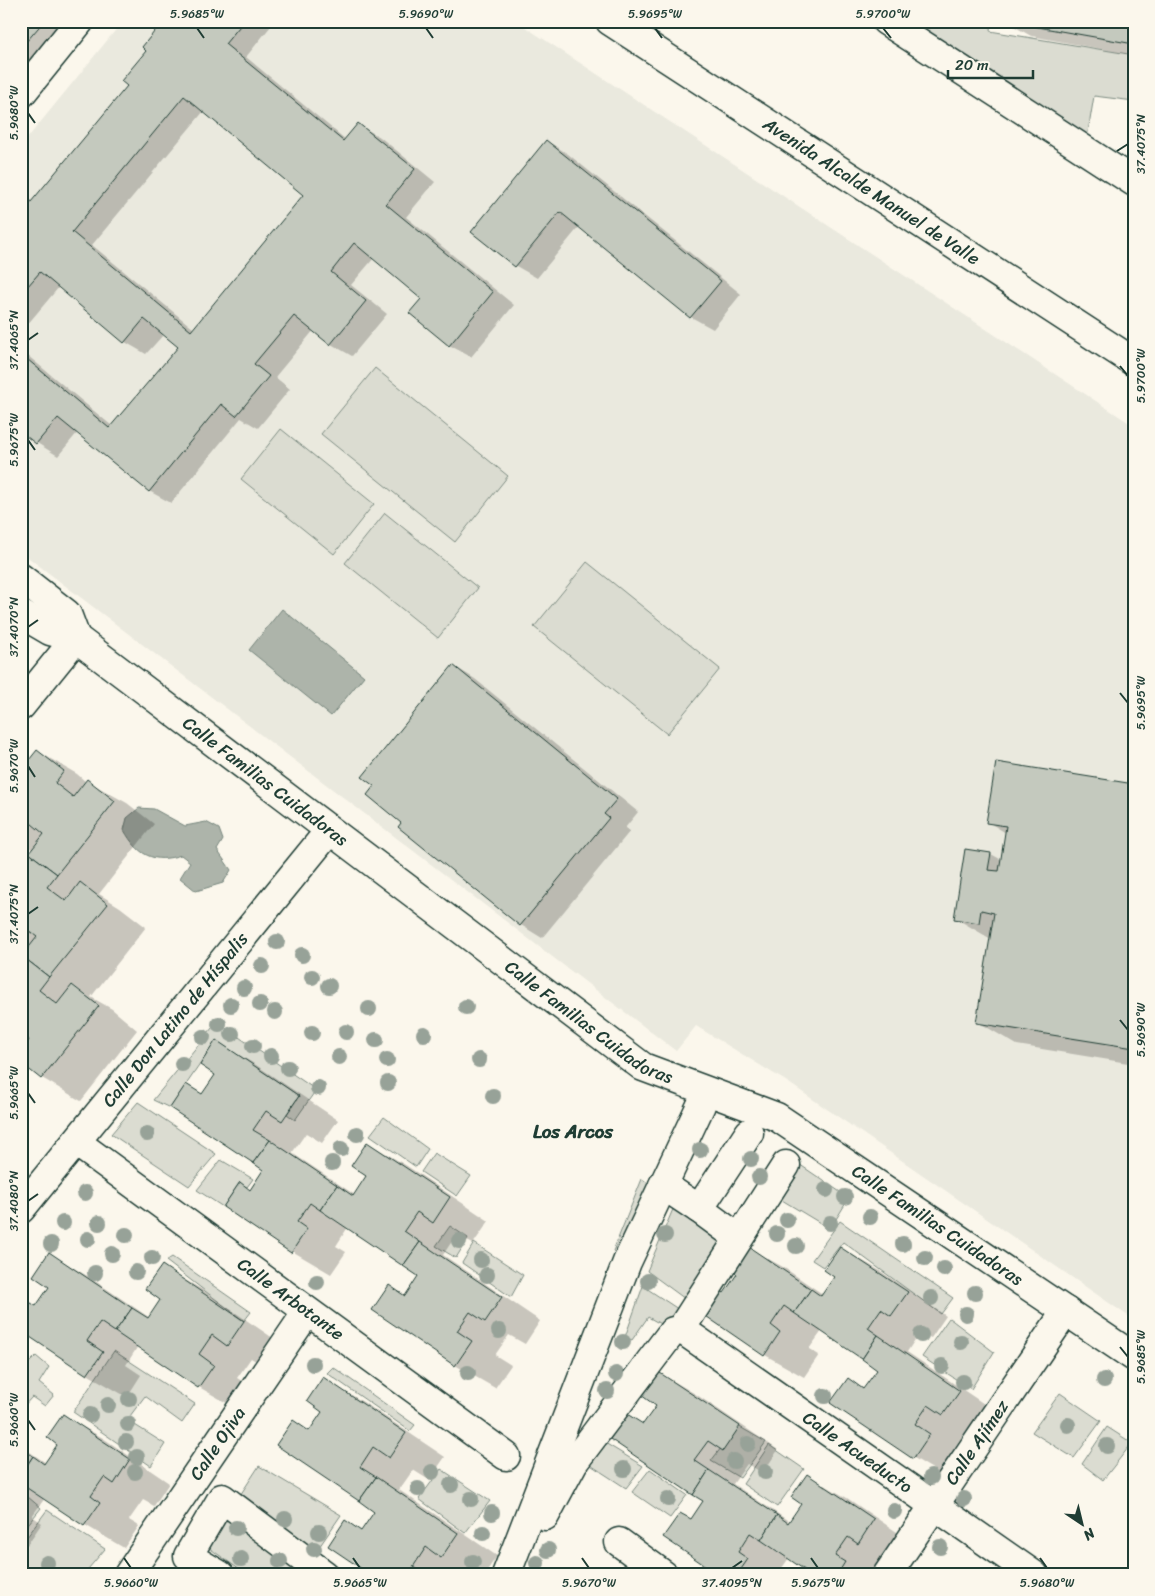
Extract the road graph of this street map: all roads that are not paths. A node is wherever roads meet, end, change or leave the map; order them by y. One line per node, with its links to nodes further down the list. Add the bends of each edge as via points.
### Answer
1 (80, 21): 4 (street)
2 (610, 21): 6 (street, Avenida Alcalde Manuel de Valle)
3 (886, 21): 5 (street)
4 (21, 94)
5 (1134, 182)
6 (1134, 362)
7 (21, 578): 9 (street, via 67,614)
8 (21, 614): 9 (street, Calle Familias Cuidadoras, via 50,631)
9 (76, 638): 10 (street); 11 (street, Calle Familias Cuidadoras)
10 (21, 706)
11 (329, 831): 14 (street, Calle Don Latino de Híspalis); 20 (street, Calle Familias Cuidadoras, via 643,1068 777,1117)
12 (700, 1105): 16 (street)
13 (749, 1134): 18 (street)
14 (76, 1142): 17 (street, Calle Don Latino de Híspalis); 21 (street, Calle Arbotante)
15 (786, 1165): 22 (street)
16 (663, 1185): 18 (street); 26 (street, via 627,1262)
17 (21, 1209)
18 (699, 1209): 19 (street)
19 (729, 1231)
20 (1066, 1311): 23 (street, Calle Familias Cuidadoras); 25 (street, Calle Ajímez)
21 (307, 1312): 24 (street, Calle Arbotante); 29 (street, Calle Ojiva)
22 (677, 1330): 25 (street, Calle Acueducto); 26 (street, via 574,1462 535,1534)
23 (1134, 1358)
24 (506, 1456)
25 (934, 1505): 33 (street, Calle Ajímez); 34 (street, Calle Acueducto)
26 (525, 1526): 31 (street)
27 (618, 1542): 32 (street)
28 (321, 1574): 30 (street, via 222,1498 188,1556)
29 (128, 1575)
30 (220, 1575)
31 (506, 1575)
32 (664, 1575)
33 (887, 1575)
34 (1034, 1575)

